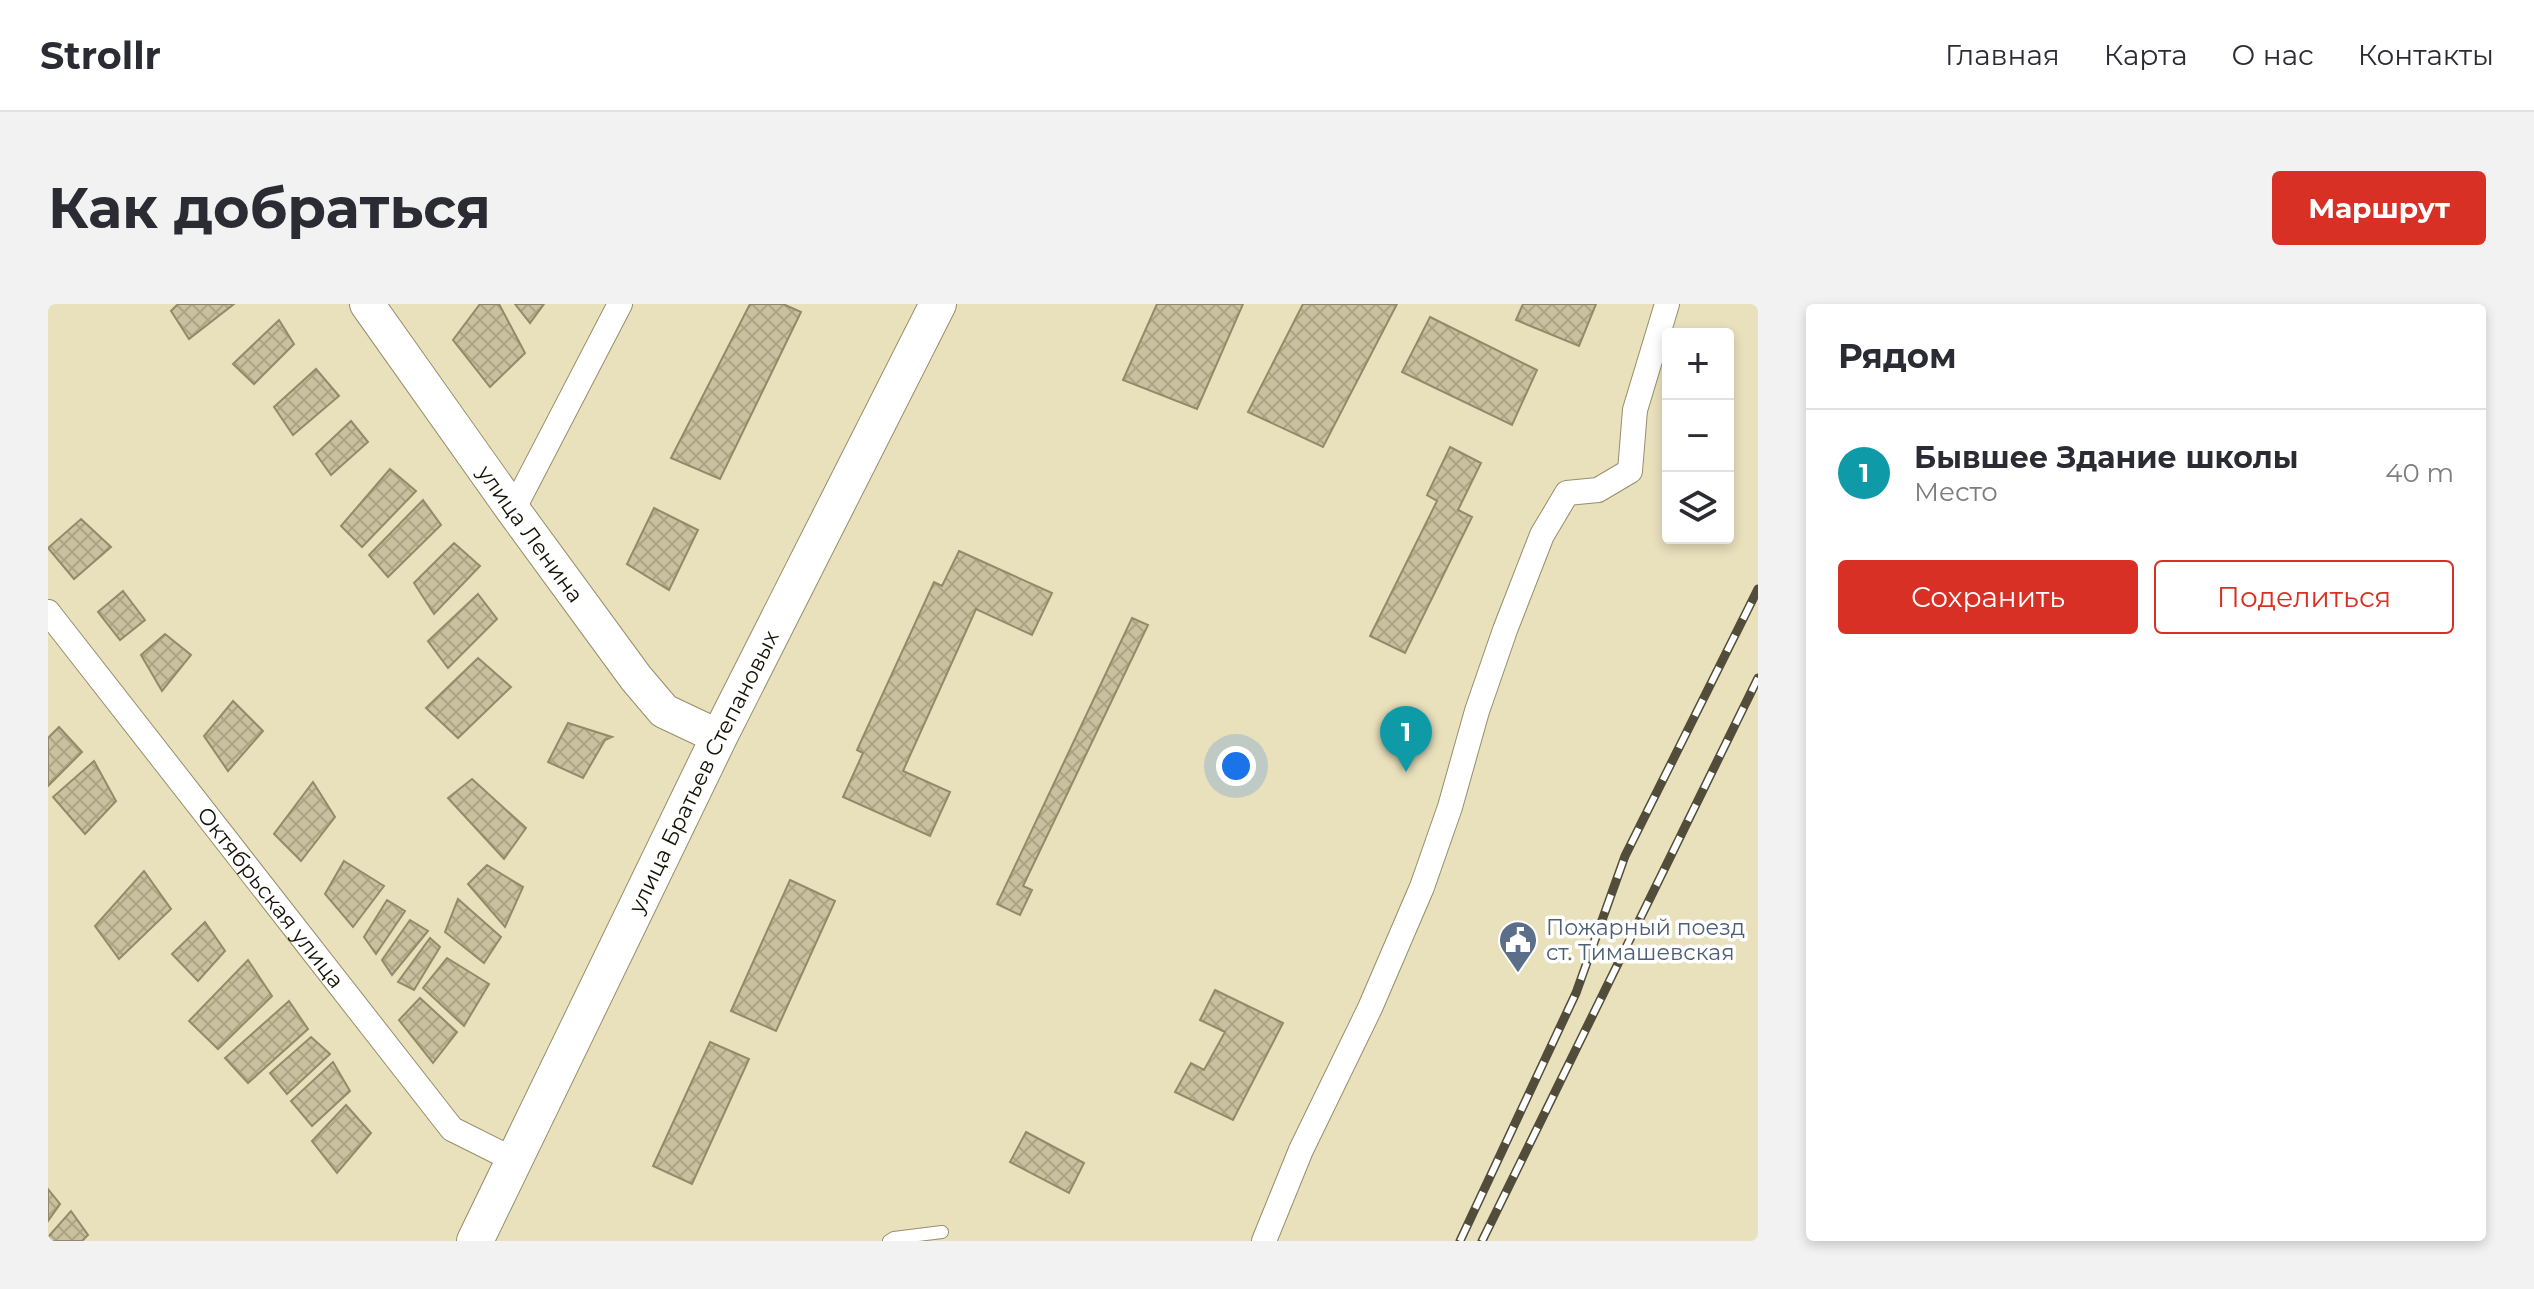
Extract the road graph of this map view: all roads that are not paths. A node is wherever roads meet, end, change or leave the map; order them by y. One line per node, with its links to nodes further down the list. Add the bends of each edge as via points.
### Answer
1 (367, 304): 5 (main road, улица Ленина)
2 (620, 304): 5 (street)
3 (938, 304): 7 (main road, улица Братьев Степановых)
4 (1667, 304): 12 (street, via 1635,410 1630,471 1598,490 1567,493 1542,535 1477,711 1422,887)
5 (513, 510): 7 (main road, улица Ленина, via 664,711)
6 (48, 612): 8 (street, Октябрьская улица, via 452,1129)
7 (719, 737): 8 (main road, улица Братьев Степановых)
8 (514, 1160): 10 (main road, улица Братьев Степановых)
9 (942, 1232): 11 (lane)
10 (475, 1241)
11 (889, 1241)
12 (1264, 1241)

